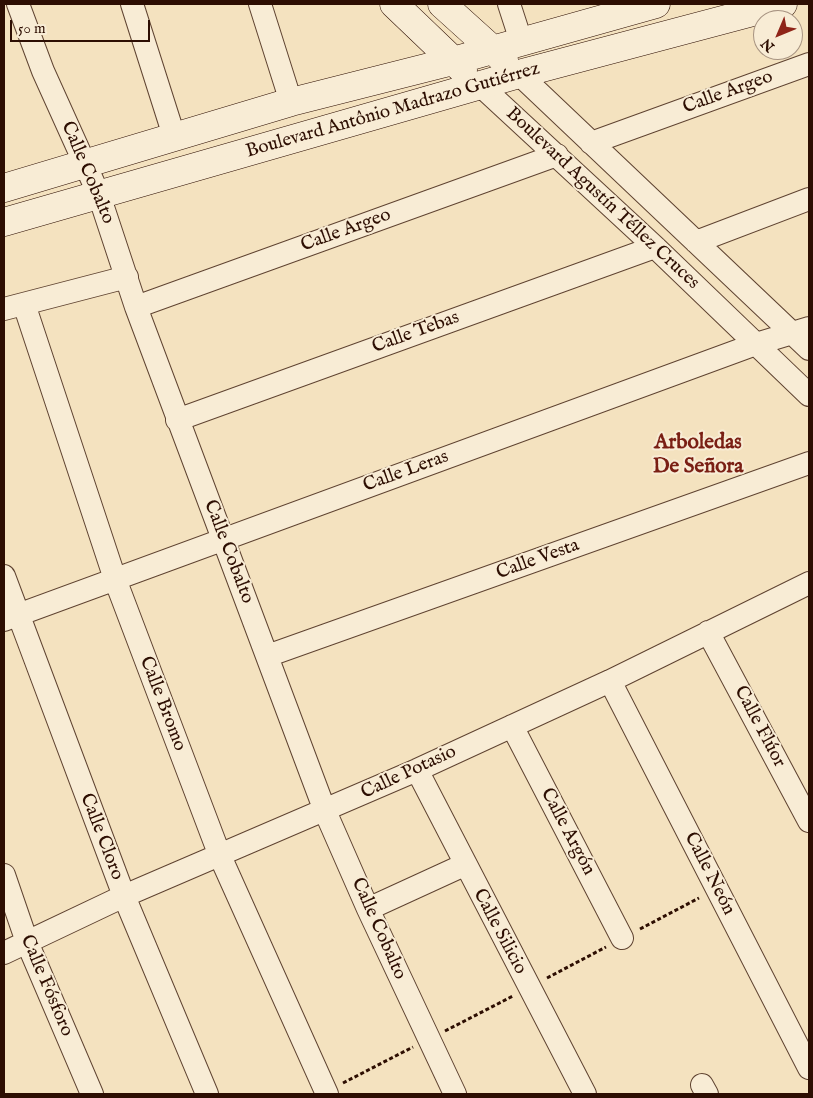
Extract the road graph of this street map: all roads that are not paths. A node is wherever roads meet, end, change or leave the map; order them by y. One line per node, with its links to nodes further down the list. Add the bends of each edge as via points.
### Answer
1 (18, 4): 19 (street, Calle Cobalto)
2 (132, 4): 16 (street)
3 (260, 4): 15 (street)
4 (394, 4): 11 (street, Boulevard Agustín Téllez Cruces)
5 (442, 4): 10 (street, Boulevard Agustín Téllez Cruces)
6 (509, 4): 9 (street)
7 (783, 4): 13 (street, Boulevard Antônio Madrazo Gutiérrez)
8 (643, 5): 9 (street, Boulevard Antônio Madrazo Gutiérrez)
9 (521, 41): 10 (street, Boulevard Antônio Madrazo Gutiérrez)
10 (493, 50): 11 (street, Boulevard Antônio Madrazo Gutiérrez); 13 (street, Boulevard Agustín Téllez Cruces)
11 (453, 61): 14 (street, Boulevard Agustín Téllez Cruces); 15 (street, Boulevard Antônio Madrazo Gutiérrez)
12 (809, 64): 17 (street, Calle Argeo)
13 (519, 74): 14 (street, Boulevard Antônio Madrazo Gutiérrez); 17 (street, Boulevard Agustín Téllez Cruces)
14 (481, 86): 18 (street, Boulevard Agustín Téllez Cruces); 21 (street, Boulevard Antônio Madrazo Gutiérrez)
15 (291, 102): 16 (street, Boulevard Antônio Madrazo Gutiérrez)
16 (174, 136): 19 (street, Boulevard Antônio Madrazo Gutiérrez)
17 (591, 143): 24 (street, Boulevard Agustín Téllez Cruces)
18 (557, 155): 25 (street, Boulevard Agustín Téllez Cruces); 28 (street, Calle Argeo)
19 (84, 165): 20 (street, Boulevard Antônio Madrazo Gutiérrez); 21 (street, Calle Cobalto)
20 (4, 188)
21 (99, 195): 23 (street, Boulevard Antônio Madrazo Gutiérrez); 26 (street, Calle Cobalto)
22 (809, 199): 24 (street)
23 (4, 222)
24 (696, 242): 29 (street, Boulevard Agustín Téllez Cruces)
25 (655, 247): 30 (street, Boulevard Agustín Téllez Cruces); 33 (street, Calle Tebas)
26 (127, 277): 27 (street); 28 (street, Calle Cobalto)
27 (14, 306): 37 (street, Calle Bromo)
28 (136, 307): 33 (street, Calle Cobalto)
29 (801, 330): 30 (street, Calle Leras); 31 (street, Boulevard Agustín Téllez Cruces)
30 (756, 344): 32 (street, Boulevard Agustín Téllez Cruces); 35 (street, Calle Leras)
31 (809, 349)
32 (809, 395)
33 (177, 420): 35 (street, Calle Cobalto)
34 (809, 463): 41 (street, Calle Vesta)
35 (224, 539): 37 (street, Calle Leras); 41 (street, Calle Cobalto)
36 (4, 576): 39 (street, Calle Cloro)
37 (115, 579): 39 (street, Calle Leras); 47 (street, Calle Bromo)
38 (809, 584): 40 (street, Calle Potasio)
39 (10, 618): 50 (street, Calle Cloro)
40 (708, 632): 42 (street, Calle Potasio); 46 (street, Calle Flúor)
41 (267, 656): 45 (street, Calle Cobalto)
42 (610, 681): 43 (street, Calle Potasio); 55 (street, Calle Neón)
43 (512, 726): 44 (street, Calle Potasio); 52 (street, Calle Argón)
44 (417, 770): 45 (street, Calle Potasio); 48 (street, Calle Silicio)
45 (326, 811): 47 (street, Calle Potasio); 51 (street, Calle Cobalto)
46 (809, 821)
47 (220, 856): 50 (street, Calle Potasio); 58 (street, Calle Bromo)
48 (464, 865): 51 (street); 60 (street, Calle Silicio)
49 (4, 876): 53 (street, Calle Fósforo)
50 (124, 896): 53 (street, Calle Potasio); 57 (street, Calle Cloro)
51 (368, 909): 59 (street, Calle Cobalto)
52 (622, 938)
53 (27, 942): 54 (street, Calle Potasio); 56 (street, Calle Fósforo)
54 (4, 953)
55 (809, 1068)
56 (92, 1094)
57 (206, 1094)
58 (327, 1094)
59 (455, 1094)
60 (585, 1094)

